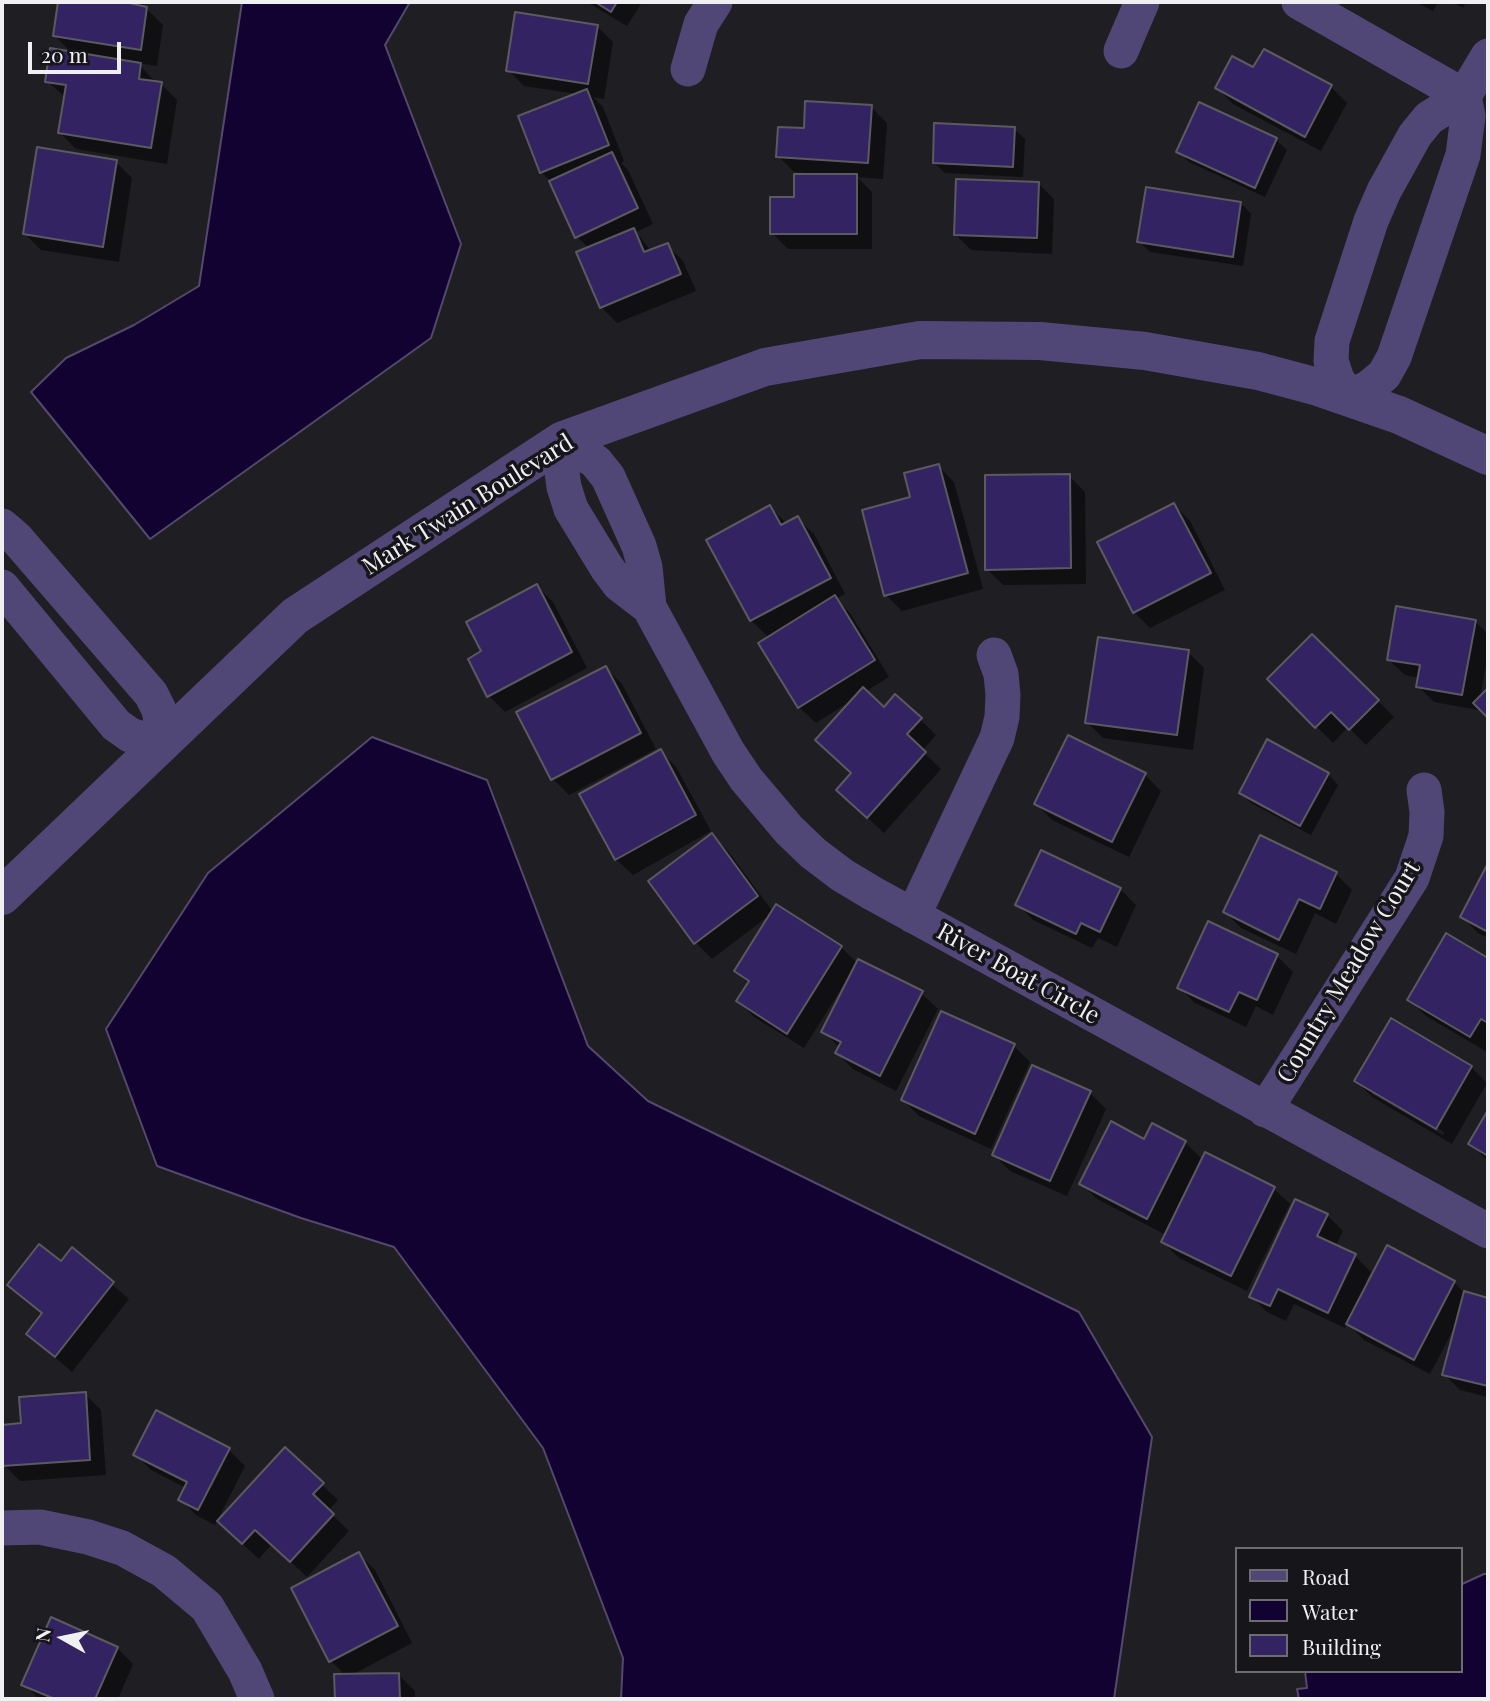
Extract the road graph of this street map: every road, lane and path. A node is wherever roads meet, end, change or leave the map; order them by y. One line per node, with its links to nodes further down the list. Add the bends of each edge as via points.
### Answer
1 (715, 2): 6 (street, via 701,24)
2 (1142, 2): 4 (street)
3 (1299, 2): 7 (street)
4 (1121, 51)
5 (1488, 56): 7 (street)
6 (688, 69)
7 (1464, 96): 8 (street, via 1468,116 1463,155 1394,357 1384,375); 8 (street, via 1429,118 1415,135 1371,221 1332,341 1337,379)
8 (1348, 397): 9 (street, Mark Twain Boulevard, via 1258,371 1145,351 1040,341 920,340 765,367); 10 (street, Mark Twain Boulevard)
9 (562, 440): 13 (street, River Boat Circle, via 561,465 571,509 613,576); 13 (street, River Boat Circle, via 608,477 639,546); 15 (street, Mark Twain Boulevard, via 295,616)
10 (1488, 456)
11 (2, 526): 15 (street, via 151,694 159,710)
12 (2, 587): 15 (street, via 116,724 130,735)
13 (649, 607): 18 (street, River Boat Circle, via 728,752 766,805 832,868)
14 (995, 655): 18 (street, via 1003,695 997,738)
15 (160, 744): 17 (street, Mark Twain Boulevard)
16 (1424, 790): 19 (street, Country Meadow Court, via 1426,836 1412,878)
17 (2, 895)
18 (913, 916): 19 (street, River Boat Circle)
19 (1265, 1110): 20 (street, River Boat Circle)
20 (1488, 1231)
21 (2, 1528): 22 (street, via 40,1527 88,1537 122,1548 164,1571 207,1606 246,1671)
22 (257, 1699)

